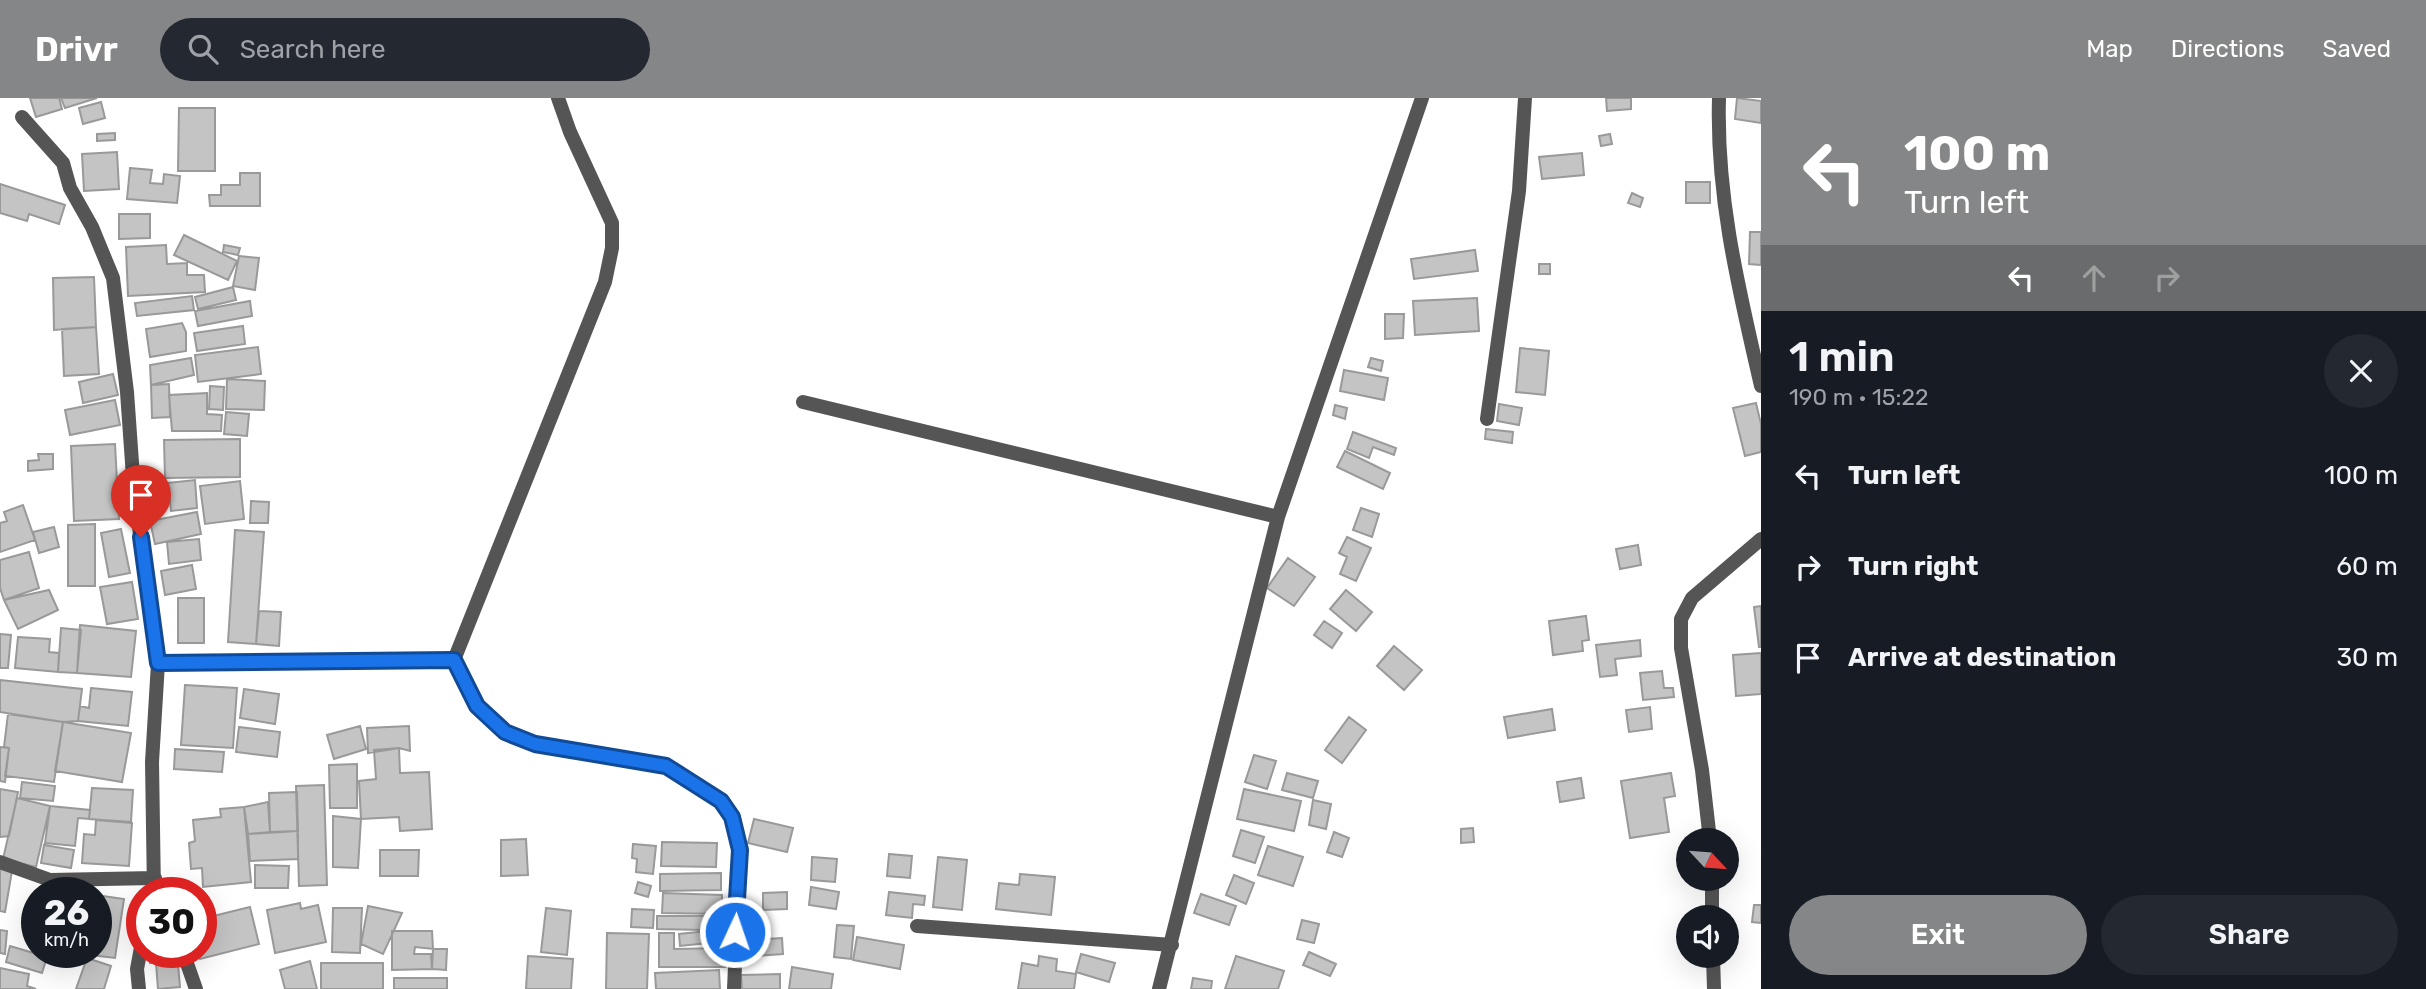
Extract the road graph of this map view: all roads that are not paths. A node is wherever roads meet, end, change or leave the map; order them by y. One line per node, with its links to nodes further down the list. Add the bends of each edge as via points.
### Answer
1 (558, 98): 11 (street, via 612,223 612,248 605,282)
2 (1422, 98): 9 (street)
3 (1525, 98): 8 (street, via 1519,191)
4 (1719, 98): 6 (street, via 1717,147 1730,252)
5 (22, 117): 12 (street, via 63,163 70,188 113,278 134,491)
6 (1761, 386)
7 (803, 402): 9 (street)
8 (1487, 419)
9 (1278, 517): 18 (street)
10 (1761, 539): 13 (street, via 1692,598 1681,619 1681,648)
11 (454, 660): 12 (street); 24 (street, via 477,706 505,732 535,744 666,766 721,801 732,817 740,850)
12 (158, 663): 15 (street, via 152,762)
13 (1709, 828)
14 (0, 862): 16 (street, via 50,880)
15 (155, 877)
16 (126, 886)
17 (917, 926): 18 (street)
18 (1172, 945): 25 (street)
19 (137, 968): 22 (street)
20 (189, 968): 23 (street)
21 (1713, 968): 26 (street)
22 (139, 989)
23 (196, 989)
24 (734, 989)
25 (1159, 989)
26 (1714, 989)

